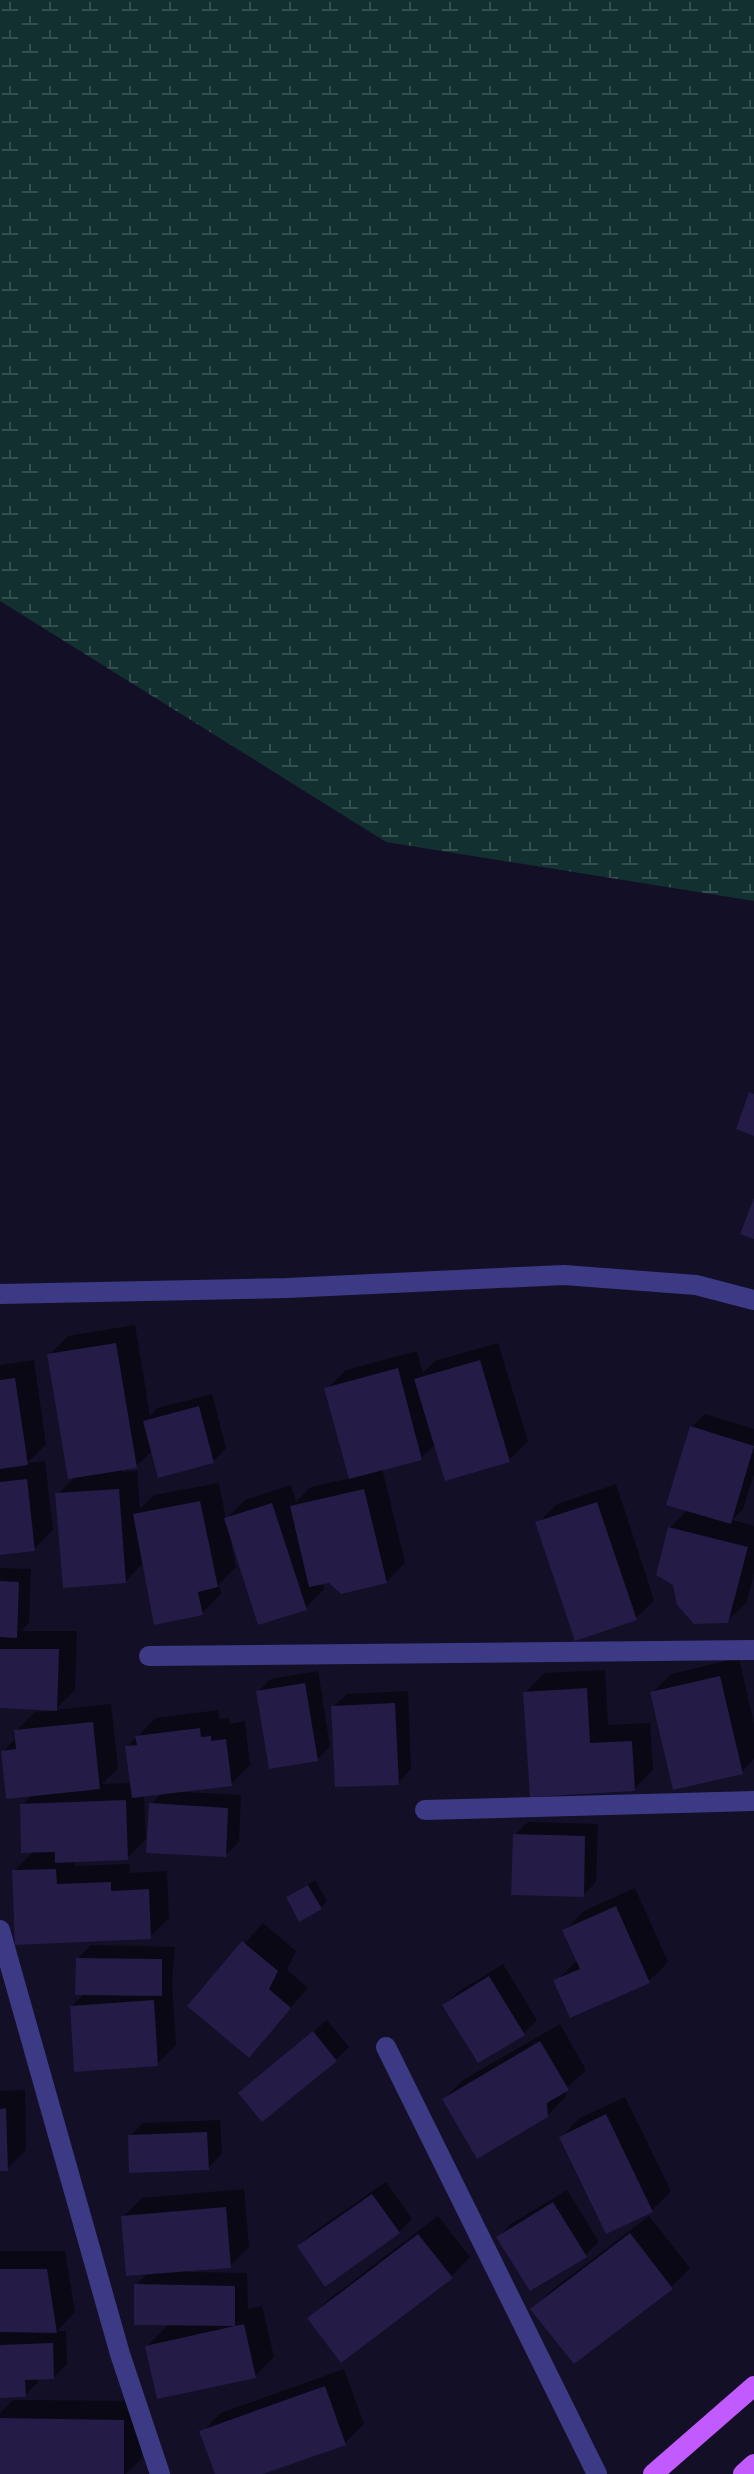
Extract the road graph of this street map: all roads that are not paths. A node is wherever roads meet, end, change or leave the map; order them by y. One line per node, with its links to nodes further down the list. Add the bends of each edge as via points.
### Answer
1 (0, 1294): 2 (street, via 564,1275 696,1285)
2 (754, 1300)
3 (754, 1650): 4 (street)
4 (149, 1656)
5 (754, 1801): 6 (street)
6 (425, 1810)
7 (0, 1930): 11 (street, via 120,2354)
8 (386, 2047): 12 (street)
9 (754, 2386): 13 (main road)
10 (754, 2464): 14 (main road)
11 (160, 2474)
12 (597, 2474)
13 (653, 2474)
14 (743, 2474)

